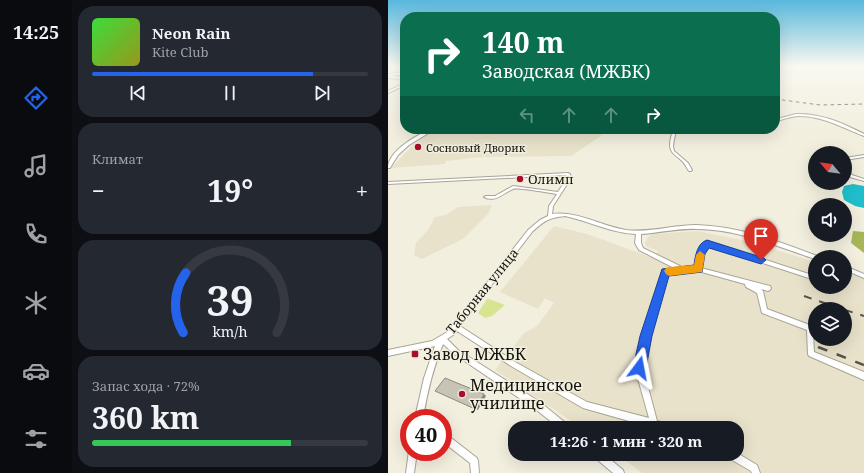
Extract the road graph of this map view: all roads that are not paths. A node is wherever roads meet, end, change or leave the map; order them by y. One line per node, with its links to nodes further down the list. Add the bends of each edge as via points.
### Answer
1 (780, 120): 4 (street, via 794,115 808,116 835,122)
2 (424, 134): 7 (main road, via 407,143)
3 (672, 134): 8 (street, via 672,153)
4 (864, 135)
5 (864, 156): 6 (street)
6 (852, 158)
7 (388, 167)
8 (690, 170)
9 (852, 176): 10 (street)
10 (864, 180)
11 (388, 183): 12 (street, via 566,174 569,178)
12 (560, 193): 13 (street, via 513,187 496,198); 14 (street, via 551,206)
13 (486, 197)
14 (550, 216): 15 (street, via 568,215 617,230); 24 (street, Таборная улица, via 541,220 530,231)
15 (639, 232): 16 (street, via 685,227 711,228 775,243); 18 (street, via 638,243 641,249)
16 (808, 255)
17 (698, 269): 18 (street); 20 (street, via 701,253 707,244); 22 (street)
18 (683, 270): 33 (street, via 666,272 639,368)
19 (852, 271): 21 (street)
20 (808, 276)
21 (864, 276)
22 (732, 278): 23 (street); 25 (street, via 760,291 764,311)
23 (768, 288)
24 (456, 327): 26 (street, Таборная улица); 32 (street, via 513,364 586,405)
25 (808, 328)
26 (442, 340): 28 (street); 30 (street, Таборная улица, via 424,384); 31 (street)
27 (812, 346): 29 (street, via 811,354)
28 (388, 352)
29 (864, 376)
30 (420, 409)
31 (556, 421)
32 (643, 421)
33 (653, 421)
34 (452, 444): 39 (street, via 474,461)
35 (412, 461): 38 (street)
36 (605, 461): 40 (street)
37 (742, 461): 41 (street, via 754,468)
38 (410, 473)
39 (475, 473)
40 (620, 473)
41 (756, 473)

